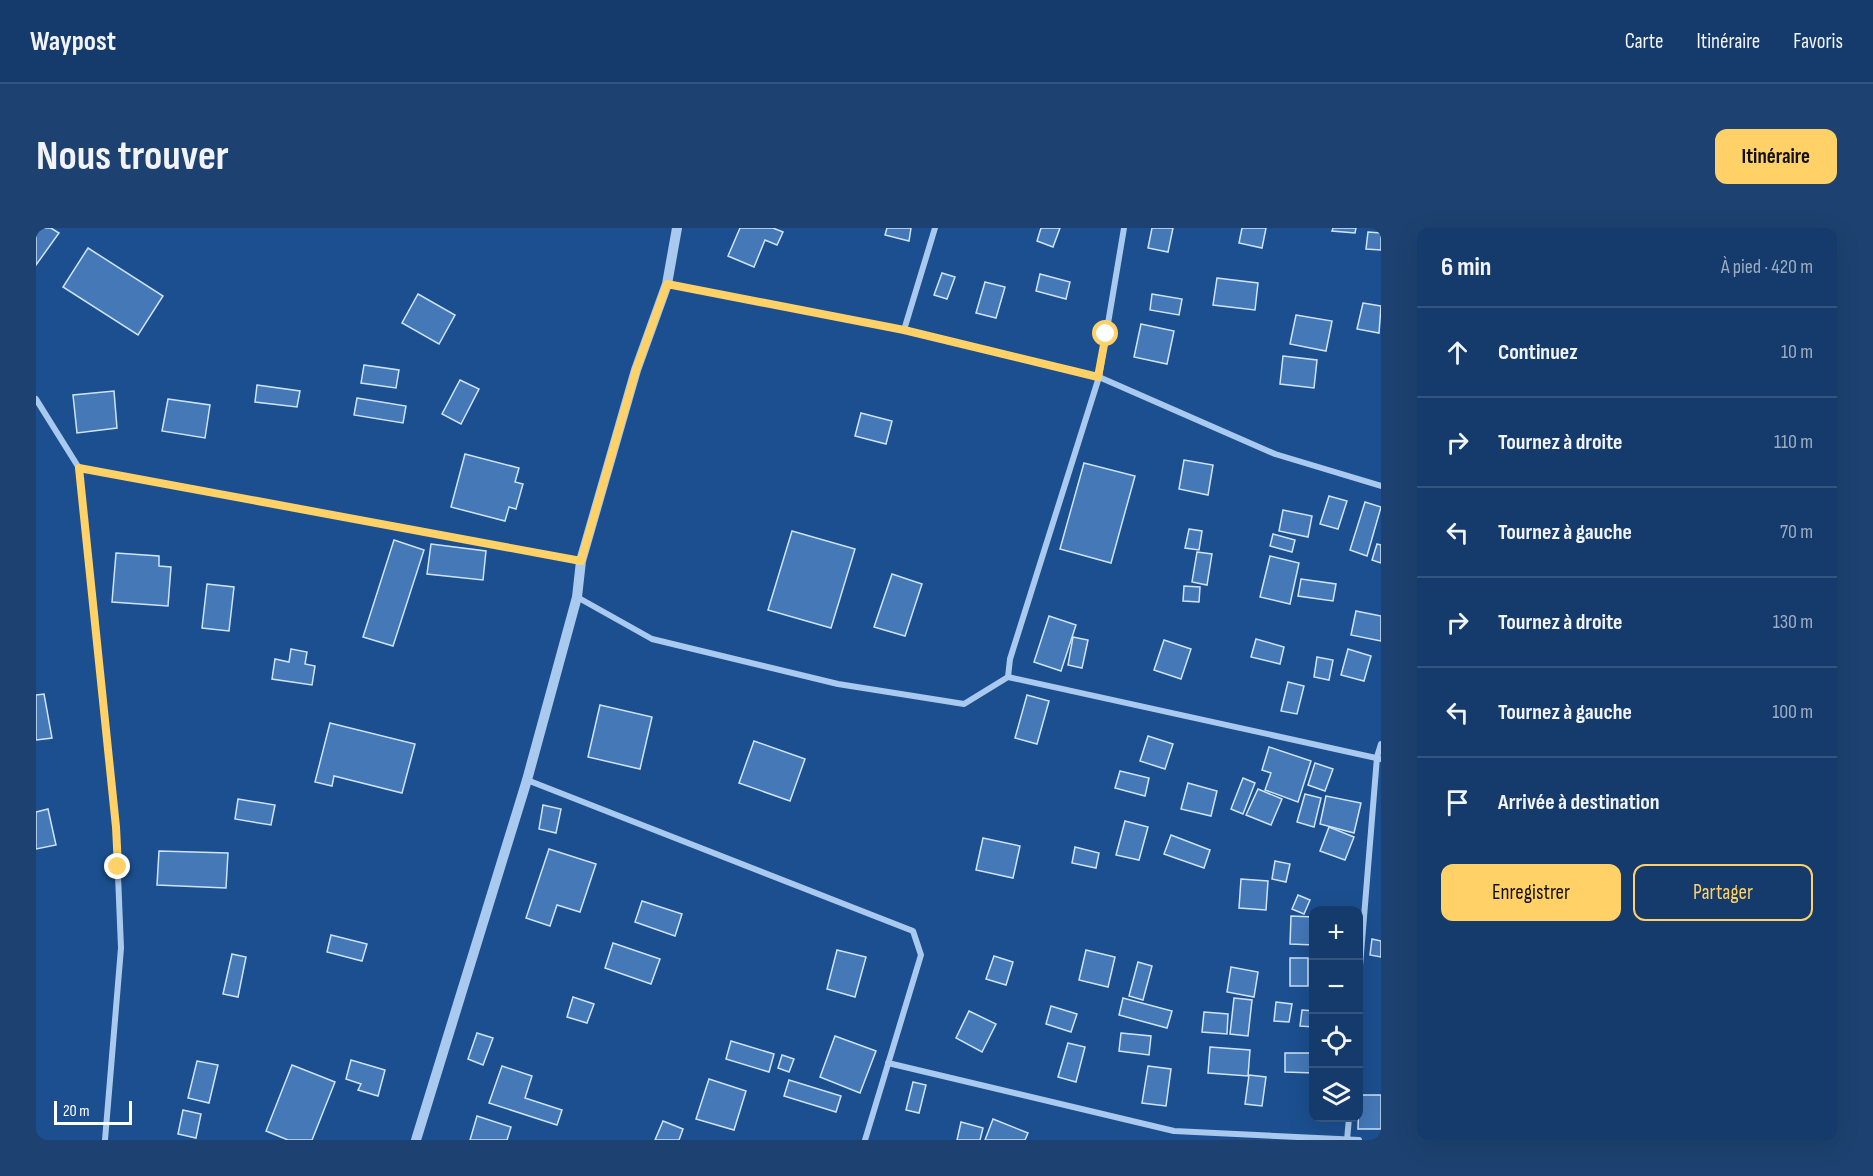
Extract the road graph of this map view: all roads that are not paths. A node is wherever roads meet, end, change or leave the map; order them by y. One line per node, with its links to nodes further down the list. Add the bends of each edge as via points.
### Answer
1 (677, 228): 4 (street)
2 (935, 228): 5 (street)
3 (1124, 228): 6 (street)
4 (667, 284): 5 (street); 10 (street, via 636,370)
5 (904, 330): 6 (street)
6 (1098, 377): 9 (street, via 1275,454); 12 (street, via 1010,659)
7 (36, 399): 8 (street)
8 (79, 468): 10 (street); 20 (street, via 116,827 121,948)
9 (1381, 486)
10 (581, 561): 11 (street)
11 (577, 597): 12 (street, via 652,639 838,684 964,704); 15 (street)
12 (1008, 677): 14 (street)
13 (1381, 744): 14 (street)
14 (1379, 758): 16 (street)
15 (527, 780): 17 (street, via 913,930 921,955); 21 (street)
16 (1362, 960)
17 (888, 1063): 19 (street, via 1174,1131); 22 (street)
18 (1349, 1122): 19 (street)
19 (1347, 1139): 23 (street)
20 (105, 1140)
21 (416, 1140)
22 (865, 1140)
23 (1359, 1140)

